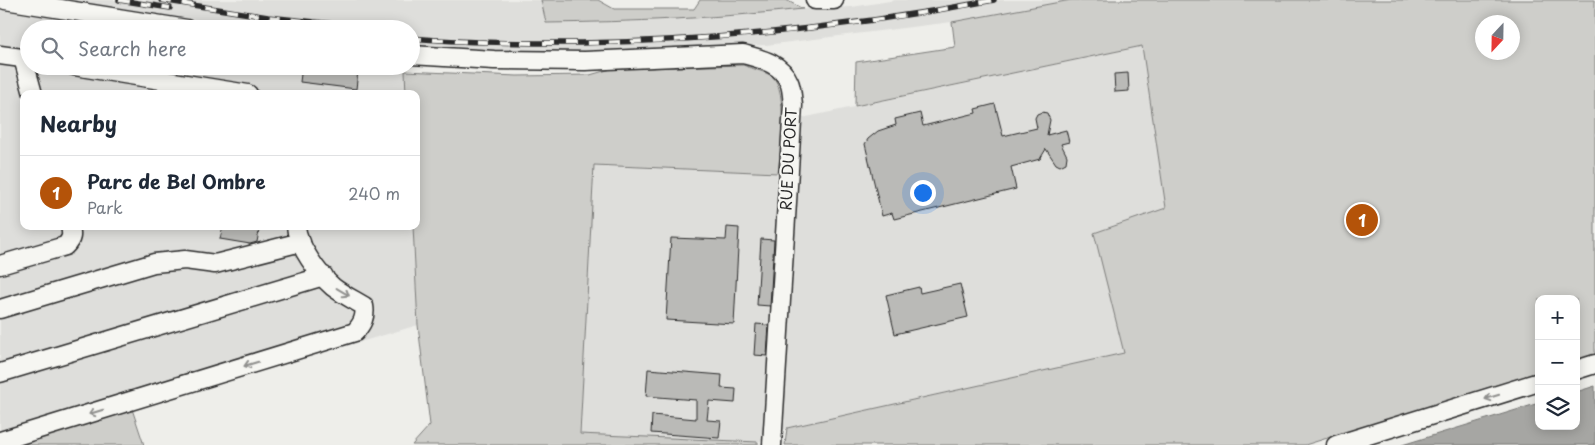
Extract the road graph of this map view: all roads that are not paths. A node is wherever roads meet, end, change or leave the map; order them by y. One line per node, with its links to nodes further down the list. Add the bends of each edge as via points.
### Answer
1 (5, 0): 4 (street)
2 (814, 0): 3 (street)
3 (834, 0)
4 (131, 20)
5 (0, 54): 7 (street)
6 (420, 56): 22 (street, RUE DU PORT, via 585,62 743,54 780,68 790,82 794,105)
7 (20, 58)
8 (29, 75): 10 (street)
9 (130, 75): 11 (street)
10 (32, 90)
11 (223, 90)
12 (71, 230): 14 (street, via 72,235 66,246)
13 (298, 234): 15 (street, via 313,264); 16 (street, via 215,264 185,260 154,263)
14 (0, 265)
15 (324, 276): 19 (street); 21 (street, one-way to 21, via 334,287 364,306 362,323 355,332)
16 (0, 309)
17 (1595, 364): 18 (street)
18 (1580, 369)
19 (0, 373)
20 (1535, 383): 23 (street, one-way to 23)
21 (0, 441)
22 (772, 445)
23 (1336, 445)

